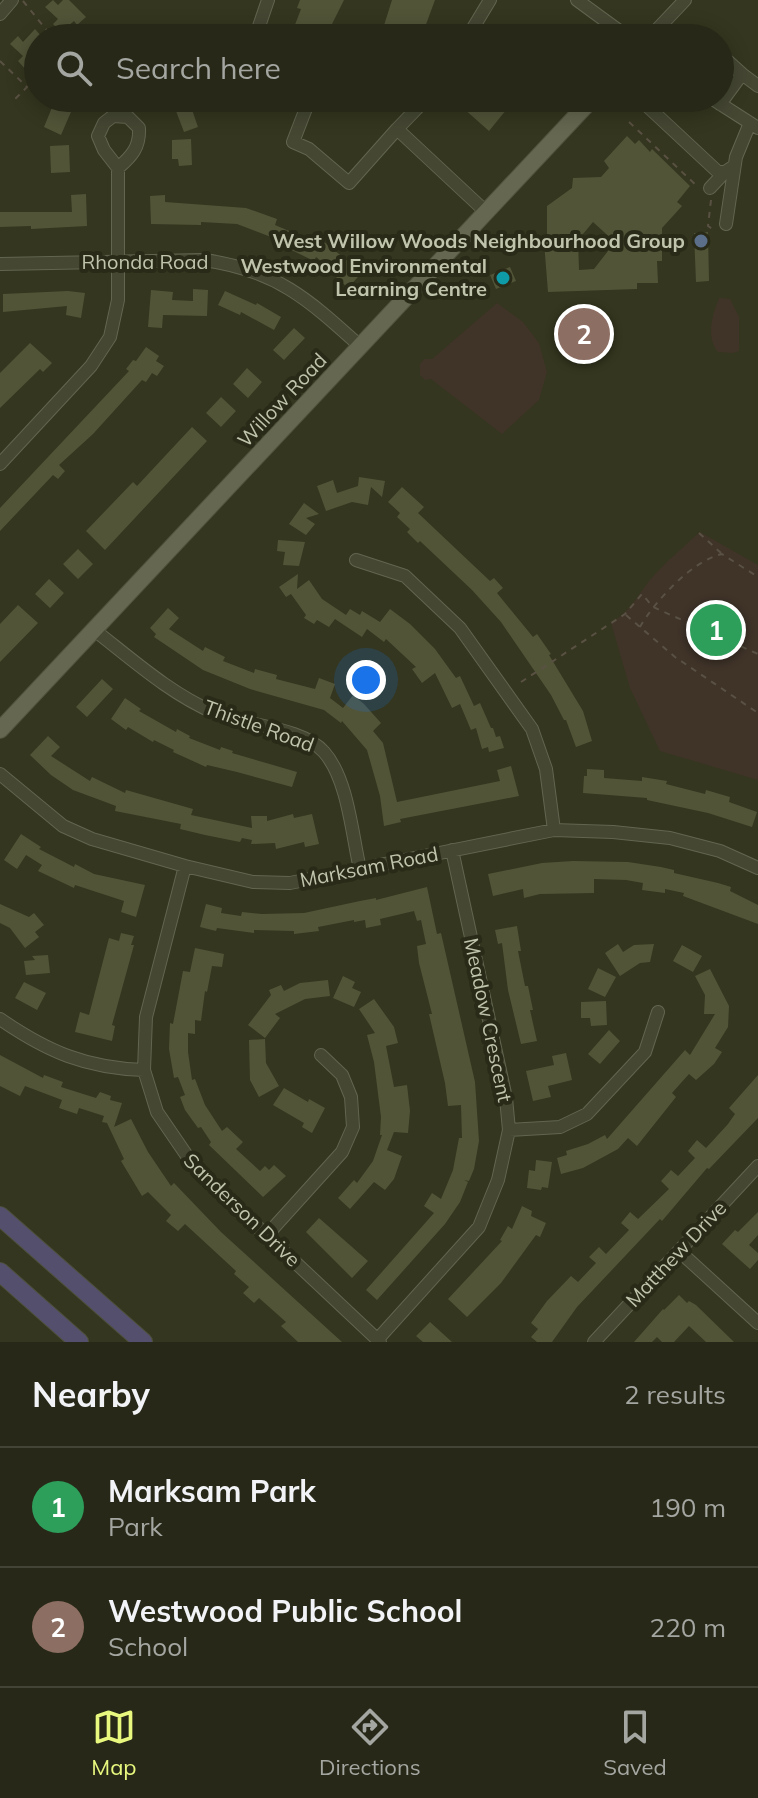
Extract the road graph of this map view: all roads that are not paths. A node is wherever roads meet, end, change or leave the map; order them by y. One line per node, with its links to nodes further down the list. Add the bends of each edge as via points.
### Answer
1 (12, 0): 6 (street)
2 (268, 0): 7 (street)
3 (490, 0): 8 (street)
4 (577, 0): 9 (street)
5 (685, 0): 10 (street)
6 (0, 14)
7 (260, 24)
8 (475, 24)
9 (610, 24)
10 (662, 24)
11 (734, 67): 12 (street)
12 (742, 74): 13 (street); 14 (street)
13 (734, 82)
14 (758, 86)
15 (305, 112): 21 (street, via 293,142 349,183)
16 (413, 112): 21 (street)
17 (580, 112): 25 (main road, Willow Road)
18 (654, 112): 23 (street, via 718,172)
19 (732, 112): 20 (street)
20 (754, 126): 23 (street)
21 (397, 129): 25 (street)
22 (118, 168): 27 (street)
23 (730, 169): 24 (street); 26 (street)
24 (710, 188)
25 (486, 212): 29 (main road, Willow Road)
26 (721, 228)
27 (120, 260): 28 (street, Rhonda Road); 29 (street, Rhonda Road, via 204,260 264,274 291,288); 30 (street, via 110,337 84,374)
28 (0, 264)
29 (360, 346): 32 (main road, Willow Road)
30 (0, 464)
31 (356, 560): 35 (street, via 405,576 460,628 532,729 546,769)
32 (93, 629): 33 (main road, Willow Road); 39 (street, Thistle Road, via 173,691 218,714 310,741 324,751 339,774)
33 (0, 730)
34 (0, 774): 37 (street, Marksam Road, via 63,826)
35 (554, 830): 36 (street, Marksam Road); 38 (street, Marksam Road, via 670,838)
36 (452, 850): 39 (street, Marksam Road); 44 (street, Meadow Crescent)
37 (185, 866): 39 (street, Marksam Road, via 253,882 290,883); 43 (street, Sanderson Drive, via 146,1017)
38 (758, 868)
39 (360, 869)
40 (658, 1012): 44 (street, via 645,1052 587,1114 560,1127)
41 (0, 1019): 43 (street, via 72,1060)
42 (321, 1055): 47 (street, via 342,1075 351,1097 353,1127 342,1152)
43 (144, 1070): 47 (street, Sanderson Drive, via 157,1112 178,1147)
44 (509, 1130): 51 (street, Meadow Crescent, via 498,1180 479,1227)
45 (758, 1166): 48 (street, Matthew Drive)
46 (0, 1216): 53 (highway)
47 (267, 1235): 51 (street, Sanderson Drive)
48 (679, 1251): 50 (street); 54 (street, Matthew Drive)
49 (0, 1272): 52 (highway)
50 (758, 1323)
51 (378, 1341)
52 (79, 1342)
53 (143, 1342)
54 (594, 1342)

